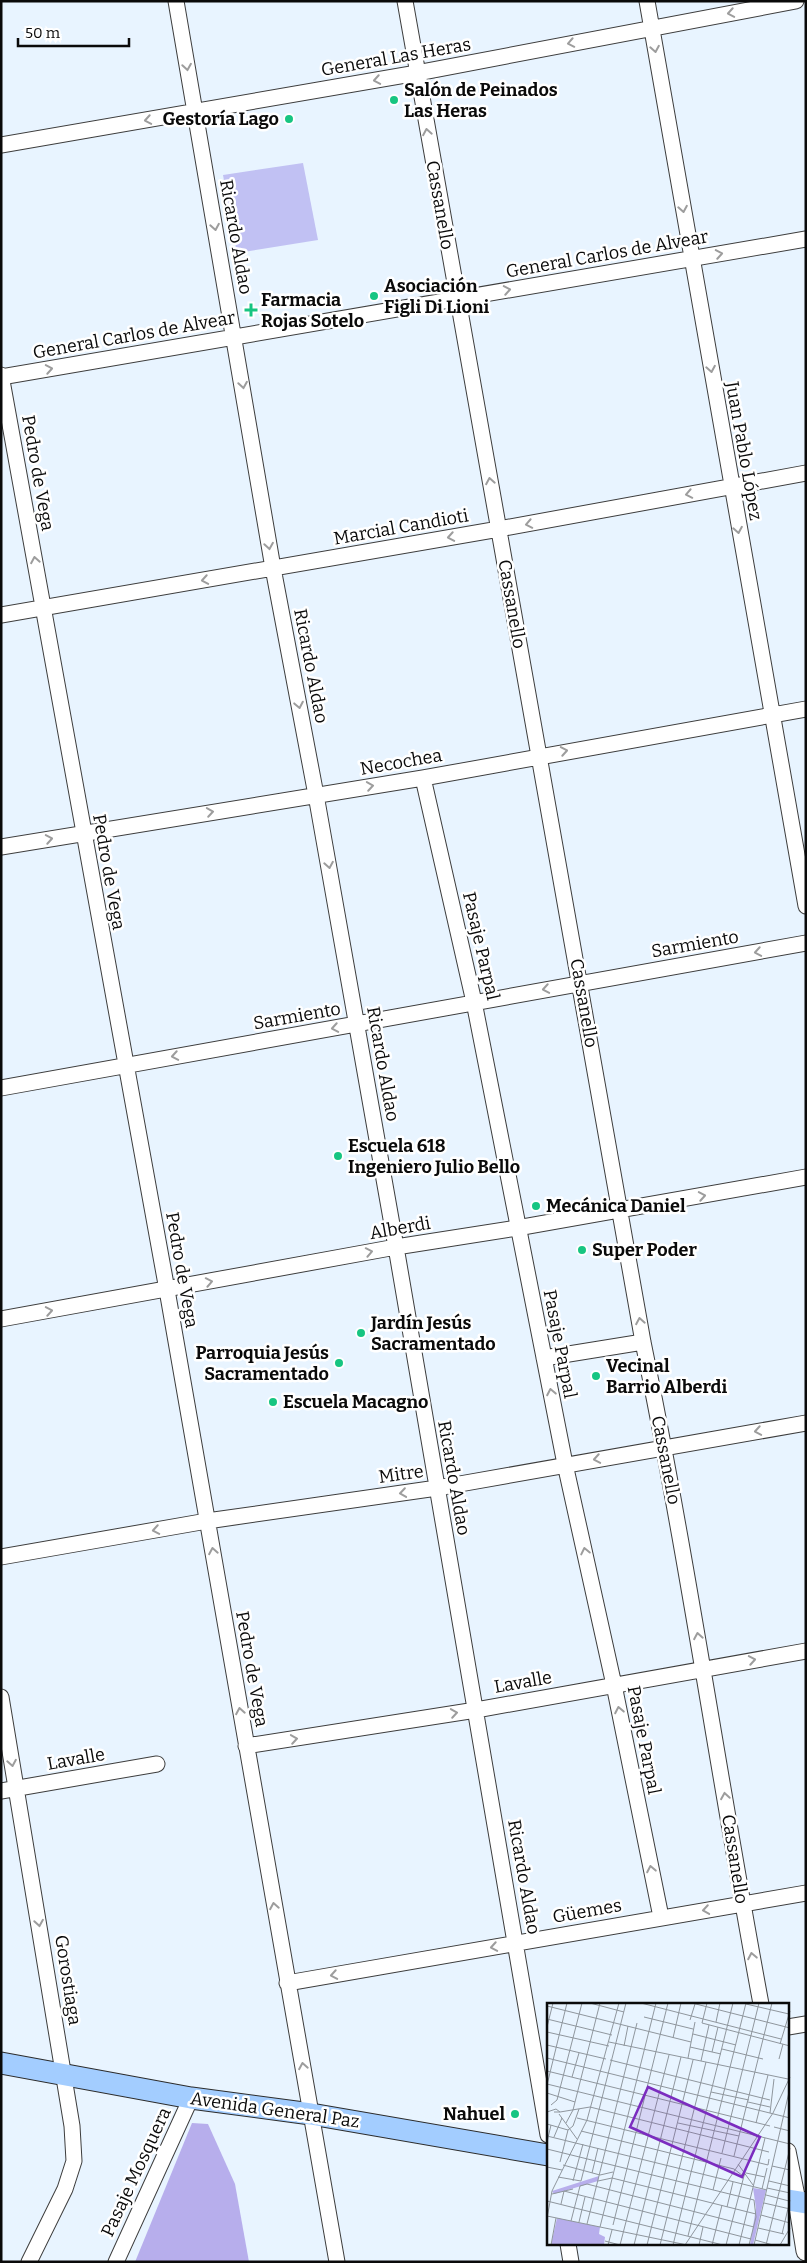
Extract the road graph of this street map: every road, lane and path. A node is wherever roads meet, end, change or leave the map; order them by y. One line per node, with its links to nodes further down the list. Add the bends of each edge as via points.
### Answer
1 (176, 1): 7 (street, Ricardo Aldao, one-way to 7)
2 (405, 1): 6 (street, Cassanello)
3 (647, 1): 5 (street, Juan Pablo López)
4 (796, 1): 5 (street, General Las Heras, one-way to 5)
5 (651, 28): 6 (street, General Las Heras, one-way to 6); 10 (street, Juan Pablo López, one-way to 10)
6 (417, 73): 7 (street, General Las Heras, one-way to 7); 11 (street, Cassanello, one-way to 6)
7 (194, 112): 8 (street, General Las Heras, one-way to 8); 12 (street, Ricardo Aldao, one-way to 12)
8 (1, 145)
9 (806, 238): 10 (street, General Carlos de Alvear, one-way to 9)
10 (692, 258): 11 (street, General Carlos de Alvear, one-way to 10); 15 (street, Juan Pablo López, one-way to 15)
11 (457, 299): 12 (street, General Carlos de Alvear); 16 (street, Cassanello, one-way to 11)
12 (234, 337): 13 (street, General Carlos de Alvear, one-way to 12); 17 (street, Ricardo Aldao, one-way to 17)
13 (1, 376): 18 (street, Pedro de Vega, one-way to 13)
14 (806, 473): 15 (street, Marcial Candioti)
15 (731, 486): 16 (street, Marcial Candioti, one-way to 16); 21 (street, Juan Pablo López, one-way to 21)
16 (499, 529): 17 (street, Marcial Candioti, one-way to 17); 22 (street, Cassanello)
17 (273, 568): 18 (street, Marcial Candioti, one-way to 18); 24 (street, Ricardo Aldao, one-way to 24)
18 (43, 608): 19 (street, Marcial Candioti); 25 (street, Pedro de Vega)
19 (1, 615)
20 (806, 709): 21 (street, Necochea)
21 (771, 715): 22 (street, Necochea, one-way to 21); 27 (street, Juan Pablo López)
22 (539, 756): 23 (street, Necochea); 29 (street, Cassanello)
23 (423, 778): 24 (street, Necochea, one-way to 23); 30 (street, Pasaje Parpal)
24 (316, 795): 25 (street, Necochea, one-way to 24); 31 (street, Ricardo Aldao, one-way to 31)
25 (84, 833): 26 (street, Necochea, one-way to 25); 32 (street, Pedro de Vega)
26 (1, 847)
27 (806, 906)
28 (806, 943): 29 (street, Sarmiento, one-way to 29)
29 (580, 983): 30 (street, Sarmiento, one-way to 30); 35 (street, Cassanello)
30 (474, 1002): 31 (street, Sarmiento); 36 (street, Pasaje Parpal)
31 (357, 1024): 32 (street, Sarmiento, one-way to 32); 37 (street, Ricardo Aldao)
32 (125, 1065): 33 (street, Sarmiento); 38 (street, Pedro de Vega)
33 (1, 1088)
34 (806, 1177): 35 (street, Alberdi, one-way to 34)
35 (621, 1210): 36 (street, Alberdi); 40 (street, Cassanello, one-way to 35)
36 (518, 1228): 37 (street, Alberdi); 41 (street, Pasaje Parpal)
37 (396, 1247): 38 (street, Alberdi, one-way to 37); 45 (street, Ricardo Aldao)
38 (167, 1290): 39 (street, Alberdi, one-way to 38); 46 (street, Pedro de Vega)
39 (1, 1319)
40 (643, 1342): 41 (street); 43 (street, Cassanello)
41 (544, 1358): 44 (street, Pasaje Parpal, one-way to 41)
42 (806, 1423): 43 (street, Mitre, one-way to 43)
43 (665, 1447): 44 (street, Mitre, one-way to 44); 49 (street, Cassanello, one-way to 43)
44 (565, 1464): 45 (street, Mitre); 50 (street, Pasaje Parpal, one-way to 44)
45 (437, 1488): 46 (street, Mitre, one-way to 46); 52 (street, Ricardo Aldao)
46 (208, 1521): 47 (street, Mitre, one-way to 47); 53 (street, Pedro de Vega, one-way to 46)
47 (1, 1557)
48 (806, 1651): 49 (street, Lavalle, one-way to 48)
49 (704, 1669): 50 (street, Lavalle); 58 (street, Cassanello, one-way to 49)
50 (614, 1685): 52 (street, Lavalle); 59 (street, Pasaje Parpal, one-way to 50)
51 (1, 1697): 55 (street, Gorostiaga, one-way to 55)
52 (476, 1710): 53 (street, Lavalle, one-way to 52); 60 (street, Ricardo Aldao)
53 (246, 1746): 61 (street, Pedro de Vega, one-way to 53)
54 (157, 1764): 55 (street, Lavalle)
55 (17, 1788): 56 (street, Lavalle); 66 (street, Gorostiaga, one-way to 66)
56 (1, 1791)
57 (806, 1893): 58 (street, Güemes)
58 (742, 1904): 59 (street, Güemes, one-way to 59); 62 (street, Cassanello, one-way to 58)
59 (661, 1917): 60 (street, Güemes)
60 (516, 1943): 61 (street, Güemes, one-way to 61); 69 (street, Ricardo Aldao)
61 (287, 1982): 68 (street, Pedro de Vega, one-way to 61)
62 (761, 2003)
63 (806, 2024): 64 (street)
64 (790, 2028)
65 (1, 2062): 66 (main road, Avenida General Paz)
66 (64, 2075): 67 (main road, Avenida General Paz); 75 (street, Gorostiaga, via 74,2161 65,2190)
67 (191, 2098): 68 (main road, Avenida General Paz); 76 (street, Pasaje Mosquera)
68 (312, 2114): 70 (main road, Avenida General Paz); 77 (street, Pedro de Vega)
69 (547, 2129)
70 (547, 2155)
71 (790, 2161): 72 (street)
72 (797, 2201): 74 (street)
73 (568, 2246): 78 (street)
74 (806, 2252)
75 (29, 2262)
76 (116, 2262)
77 (337, 2262)
78 (571, 2262)

